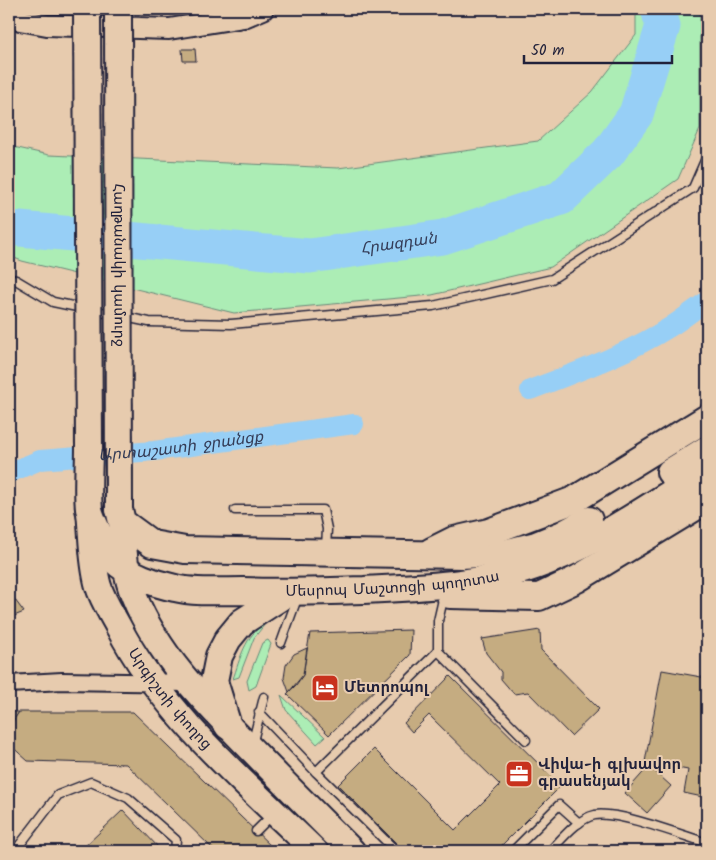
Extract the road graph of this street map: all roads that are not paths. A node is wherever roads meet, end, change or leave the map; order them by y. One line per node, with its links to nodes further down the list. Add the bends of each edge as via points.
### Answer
1 (87, 9): 11 (highway, Հաղթանակի կամուրջ, bridge)
2 (118, 9): 13 (highway, Հաղթանակի կամուրջ, bridge)
3 (263, 9): 4 (street, via 244,17 169,29 47,25)
4 (9, 18)
5 (707, 156): 6 (lane, via 692,188 552,279 433,306 231,324 149,322 53,302)
6 (9, 278)
7 (707, 418): 16 (highway, via 574,500 489,532 454,540)
8 (707, 449): 16 (highway, Մեսրոպ Մաշտոցի պողոտա, via 611,509 536,545 508,552 462,556)
9 (707, 470): 19 (highway, Մեսրոպ Մաշտոցի պողոտա, via 621,524 546,562)
10 (707, 500): 19 (highway, via 577,578 539,597)
11 (90, 510): 17 (highway, Մեսրոպ Մաշտոցի պողոտա, via 105,546); 23 (main road, Արգիշտի փողոց, via 98,586 124,638)
12 (235, 510): 15 (lane, via 323,510 327,529)
13 (121, 516): 14 (highway, Մեսրոպ Մաշտոցի պողոտա, via 152,544); 17 (main road, Արգիշտի փողոց)
14 (203, 550): 15 (highway, Մեսրոպ Մաշտոցի պողոտա); 18 (highway, via 195,558 194,569 197,580)
15 (326, 552): 16 (highway, Մեսրոպ Մաշտոցի պողոտա)
16 (425, 554)
17 (125, 568): 18 (highway, Մեսրոպ Մաշտոցի պողոտա, via 151,582 177,589); 24 (main road, Արգիշտի փողոց, via 145,620 172,664)
18 (208, 590): 20 (highway, Մեսրոպ Մաշտոցի պողոտա)
19 (432, 591): 20 (highway, Մեսրոպ Մաշտոցի պողոտա); 22 (lane, via 438,621)
20 (294, 592): 21 (lane); 28 (highway, via 242,622 219,656 214,681)
21 (280, 643)
22 (438, 651): 29 (lane); 31 (lane)
23 (153, 683): 24 (street); 25 (street, via 62,680); 32 (main road, Արգիշտի փողոց, via 174,710)
24 (188, 683): 28 (main road, Արգիշտի փողոց)
25 (9, 684)
26 (264, 697): 27 (lane)
27 (259, 712): 30 (lane); 31 (lane)
28 (228, 726): 30 (main road, Արգիշտի փողոց)
29 (526, 740)
30 (251, 749): 38 (main road, Արգիշտի փողոց)
31 (316, 772): 39 (lane)
32 (275, 812): 34 (lane); 37 (main road, Արգիշտի փողոց)
33 (579, 823): 40 (lane, via 559,805); 41 (lane); 42 (lane, via 594,816 631,820 707,843)
34 (256, 831)
35 (15, 851): 36 (lane, via 58,795 91,782 128,798 176,840)
36 (175, 851)
37 (315, 851)
38 (352, 851)
39 (396, 851)
40 (513, 851)
41 (550, 851)
42 (705, 851)

